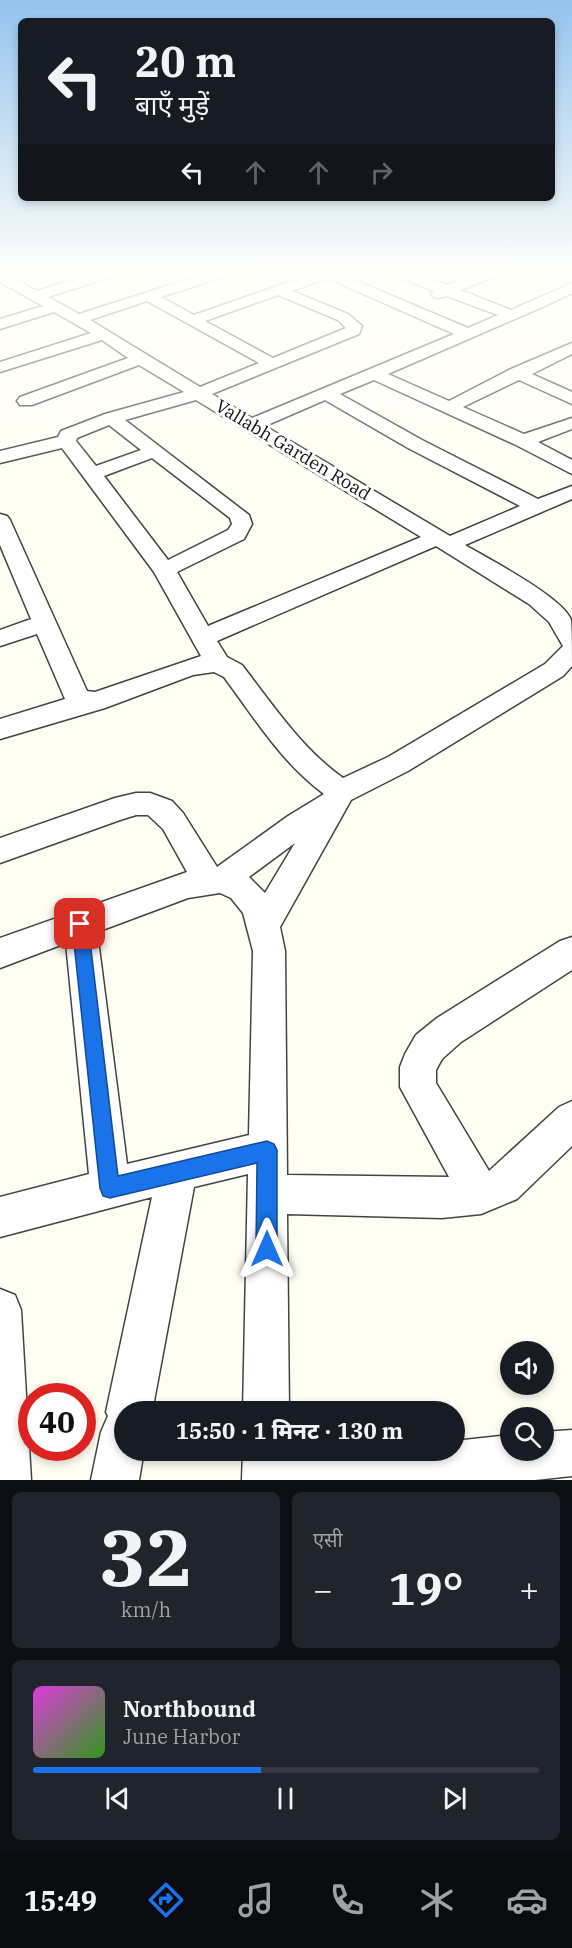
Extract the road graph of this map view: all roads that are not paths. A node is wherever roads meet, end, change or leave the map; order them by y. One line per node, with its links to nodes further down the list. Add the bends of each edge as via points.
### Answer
1 (75, 343): 9 (street)
2 (117, 343): 7 (street, Vallabh Garden Road)
3 (233, 343): 8 (street)
4 (324, 343): 8 (street)
5 (444, 343): 11 (street)
6 (569, 352): 10 (street)
7 (140, 359): 12 (street, Vallabh Garden Road); 15 (street)
8 (270, 363): 12 (street)
9 (0, 367)
10 (517, 373): 14 (street); 16 (street)
11 (375, 374): 13 (street); 16 (street)
12 (198, 394): 17 (street); 19 (street, Vallabh Garden Road)
13 (327, 394): 19 (street); 27 (street)
14 (572, 399)
15 (27, 401)
16 (450, 407): 21 (street)
17 (111, 418): 20 (street, via 76,431); 22 (street)
18 (572, 423): 21 (street)
19 (250, 426): 29 (street, Vallabh Garden Road)
20 (67, 441): 23 (street); 25 (street)
21 (523, 441): 24 (street)
22 (155, 451): 25 (street); 31 (street, via 239,515 242,524 236,534)
23 (0, 457)
24 (572, 468)
25 (92, 474): 31 (street)
26 (572, 492): 27 (street)
27 (537, 507): 29 (street)
28 (0, 520): 30 (street)
29 (443, 541): 33 (street); 35 (street, Vallabh Garden Road, via 548,607)
30 (9, 564): 32 (street)
31 (164, 570): 33 (street)
32 (45, 623): 34 (street); 38 (street, via 76,696)
33 (204, 637): 36 (street)
34 (0, 638)
35 (572, 641)
36 (218, 663): 38 (street, via 186,668); 40 (street, via 233,671)
37 (566, 667): 40 (street)
38 (87, 702): 39 (street)
39 (0, 729)
40 (336, 799): 42 (street); 44 (street)
41 (0, 851): 42 (street, via 115,810 150,804 162,809 173,821)
42 (215, 880): 43 (street, via 187,885); 44 (street, via 244,890 255,903)
43 (80, 924): 46 (street); 50 (street)
44 (264, 925): 48 (street, via 269,951)
45 (572, 952): 52 (street, via 449,1030 429,1047 418,1067 418,1087)
46 (0, 953)
47 (572, 1120): 52 (street, via 503,1185)
48 (267, 1150): 49 (street); 51 (street)
49 (177, 1171): 50 (street); 55 (street)
50 (110, 1188): 53 (street)
51 (267, 1194): 52 (street, via 442,1198); 56 (street)
52 (481, 1194)
53 (0, 1217)
54 (0, 1311): 60 (street)
55 (131, 1401)
56 (266, 1401)
57 (572, 1453): 63 (street)
58 (119, 1461): 61 (street)
59 (266, 1461): 62 (street)
60 (7, 1480)
61 (115, 1480)
62 (266, 1480)
63 (289, 1480)

